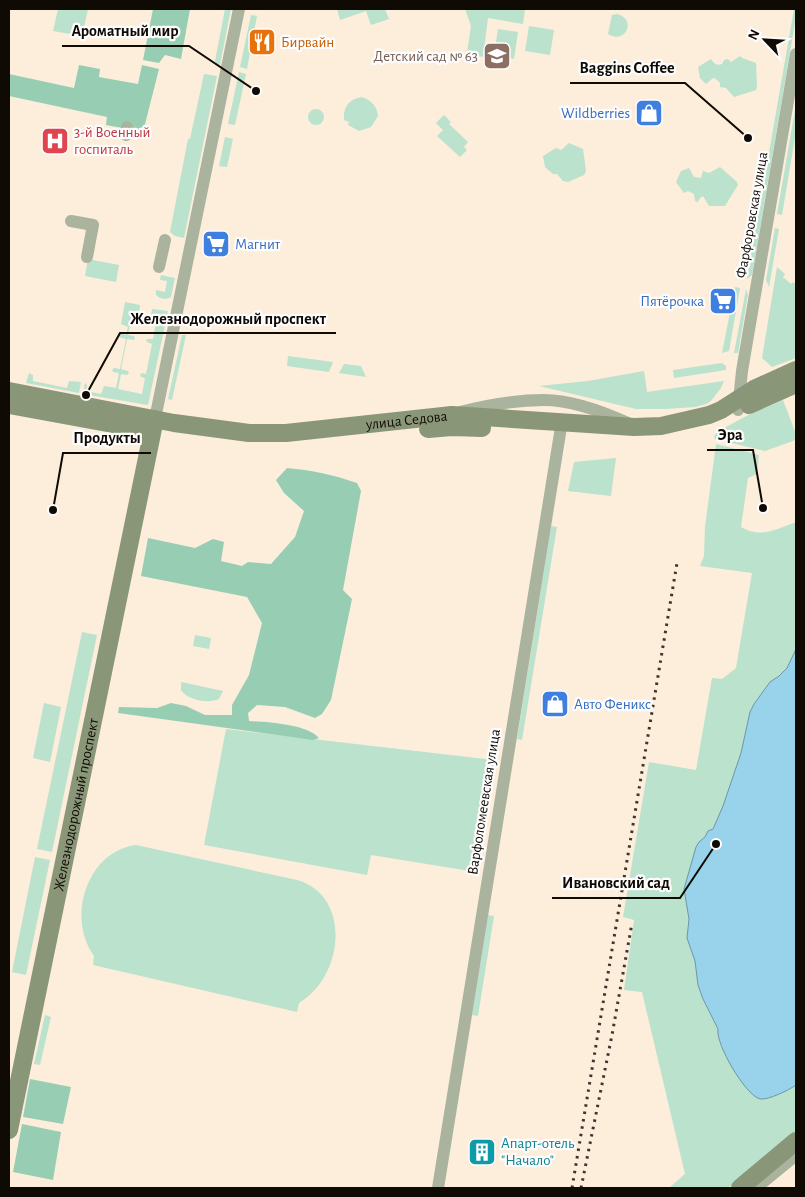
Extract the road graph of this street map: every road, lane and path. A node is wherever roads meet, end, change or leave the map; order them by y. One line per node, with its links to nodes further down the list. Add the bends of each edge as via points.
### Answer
1 (239, 9): 13 (street, Железнодорожный проспект)
2 (796, 54): 11 (street, Фарфоровская улица, via 742,368)
3 (71, 221): 5 (street, via 93,226)
4 (165, 240): 6 (street)
5 (87, 257)
6 (159, 267)
7 (796, 370): 11 (main road, улица Седова, via 754,389)
8 (796, 384): 11 (main road, улица Седова)
9 (9, 391): 13 (main road, улица Седова)
10 (9, 404): 13 (main road, улица Седова)
11 (739, 404): 14 (main road, улица Седова, via 701,418 661,426); 15 (main road, улица Седова, via 710,425 662,437 631,438)
12 (452, 414): 13 (main road, улица Седова, via 286,433); 14 (street, via 482,406 546,400 608,414); 15 (main road, улица Седова)
13 (154, 425): 15 (main road, улица Седова, via 209,441 248,445 285,445 452,427); 16 (main road, Железнодорожный проспект)
14 (634, 426): 15 (main road, улица Седова)
15 (561, 427): 19 (street, Варфоломеевская улица)
16 (9, 1130)
17 (796, 1141): 20 (main road)
18 (796, 1155): 21 (street)
19 (438, 1188)
20 (740, 1188)
21 (756, 1188)

